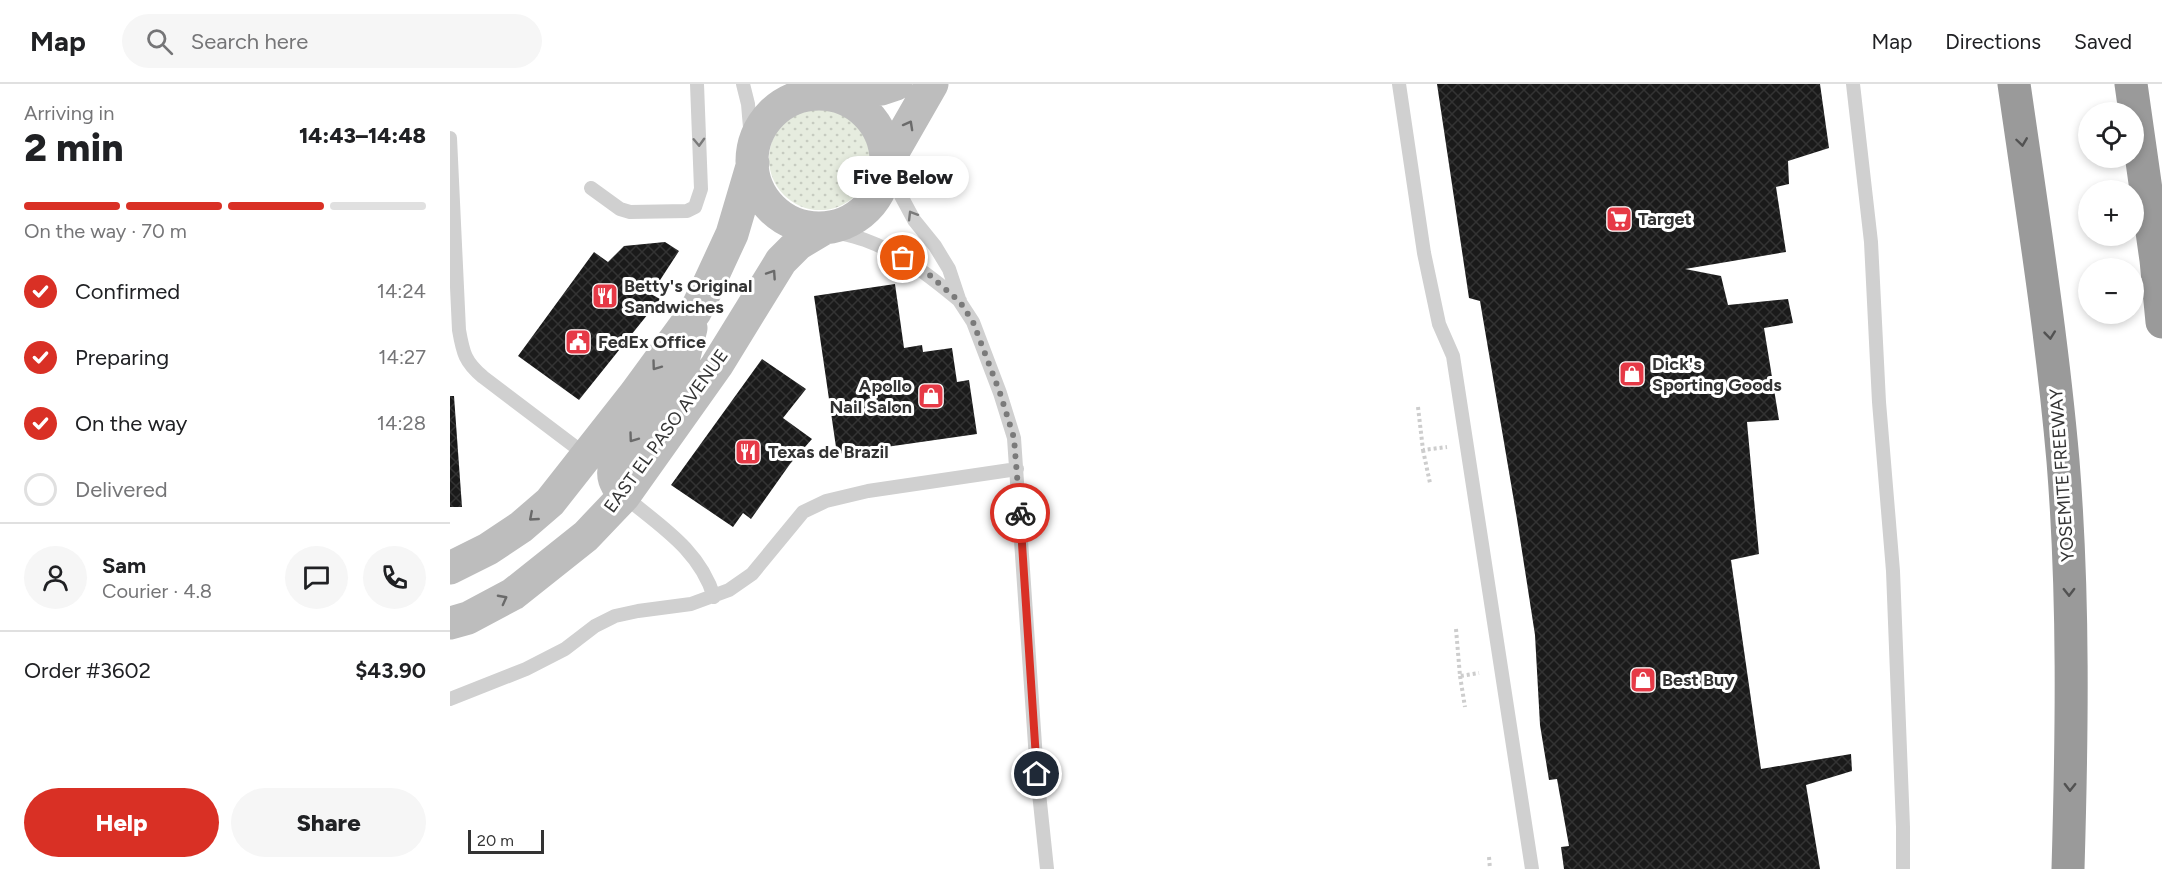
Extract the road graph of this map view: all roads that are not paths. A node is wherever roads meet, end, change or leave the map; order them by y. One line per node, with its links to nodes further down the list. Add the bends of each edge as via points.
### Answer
1 (697, 84): 13 (lane, one-way to 13, via 701,189 695,207 687,211 630,212)
2 (744, 84): 11 (lane)
3 (896, 84): 9 (street, via 881,89)
4 (932, 84): 12 (street, one-way to 4)
5 (1399, 84): 26 (lane, via 1438,324 1453,357)
6 (1853, 84): 27 (lane, via 1871,242 1893,572)
7 (2014, 84): 28 (highway, YOSEMITE FREEWAY, one-way to 28, via 2048,321 2063,463 2072,720)
8 (2131, 84): 17 (highway)
9 (815, 88): 11 (street, via 786,102 762,126); 12 (street, via 858,106 872,119 881,134)
10 (450, 138): 18 (lane, via 459,330 465,358 483,377)
11 (753, 163): 14 (street, via 757,186 776,214 794,224); 16 (street, via 732,234)
12 (885, 166): 14 (street, via 884,182 866,209 852,221); 15 (lane, one-way to 12, via 946,263 914,220)
13 (591, 188)
14 (823, 229): 15 (lane, via 865,240 903,258); 20 (street, EAST EL PASO AVENUE, one-way to 14, via 717,365 781,261 798,244)
15 (960, 302): 19 (lane, via 973,322 1000,393 1014,438)
16 (695, 312): 18 (street, one-way to 18); 20 (street, one-way to 20, via 680,373 615,464 614,479)
17 (2162, 322)
18 (586, 455): 21 (street, one-way to 21, via 550,501 521,527)
19 (1017, 469): 22 (lane, via 868,491 818,504 796,519 752,574); 25 (lane)
20 (624, 496): 22 (lane, via 690,552 705,573); 23 (street, EAST EL PASO AVENUE, one-way to 20, via 513,594 586,537)
21 (450, 568)
22 (714, 597): 24 (lane, via 615,616 526,669)
23 (450, 624)
24 (450, 699)
25 (1047, 869)
26 (1532, 869)
27 (1903, 869)
28 (2068, 869)

